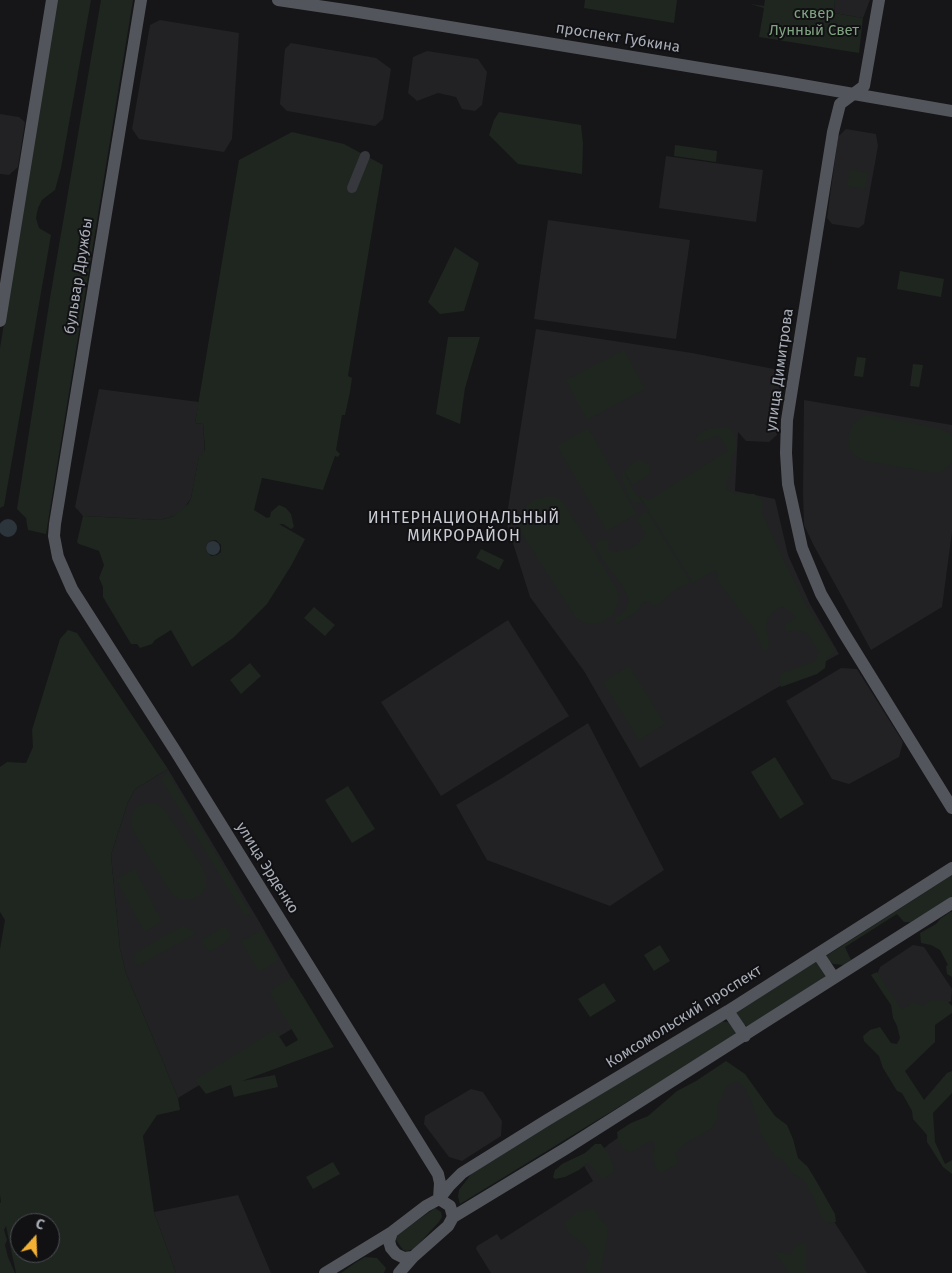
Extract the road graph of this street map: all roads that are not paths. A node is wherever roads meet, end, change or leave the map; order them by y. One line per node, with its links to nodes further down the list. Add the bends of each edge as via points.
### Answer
1 (52, 0): 9 (main road)
2 (140, 0): 10 (main road, бульвар Дружбы, via 55,524)
3 (278, 0): 5 (main road, проспект Губкина)
4 (879, 0): 5 (main road, улица Димитрова, via 864,86)
5 (852, 94): 6 (main road, проспект Губкина); 11 (main road, улица Димитрова, via 840,104 833,132 787,420 788,484 802,548 822,594)
6 (952, 111)
7 (365, 156): 8 (street)
8 (352, 188)
9 (0, 321)
10 (58, 557): 18 (main road, улица Эрденко, via 75,594 438,1174)
11 (952, 808)
12 (952, 868): 14 (main road, Комсомольский проспект)
13 (952, 903): 15 (main road)
14 (818, 954): 15 (main road); 16 (main road, Комсомольский проспект)
15 (834, 978): 17 (main road)
16 (728, 1010): 17 (main road); 18 (main road, Комсомольский проспект, via 462,1173)
17 (745, 1036): 19 (main road)
18 (439, 1199): 19 (main road, via 450,1206); 20 (main road, Комсомольский проспект)
19 (453, 1217): 23 (main road, via 442,1232)
20 (392, 1232): 21 (main road, Комсомольский проспект); 22 (main road)
21 (365, 1247): 22 (main road); 24 (main road, Комсомольский проспект)
22 (393, 1251): 23 (main road, via 404,1258); 25 (main road, via 397,1261)
23 (413, 1257): 26 (main road)
24 (325, 1273)
25 (394, 1273)
26 (399, 1273)

